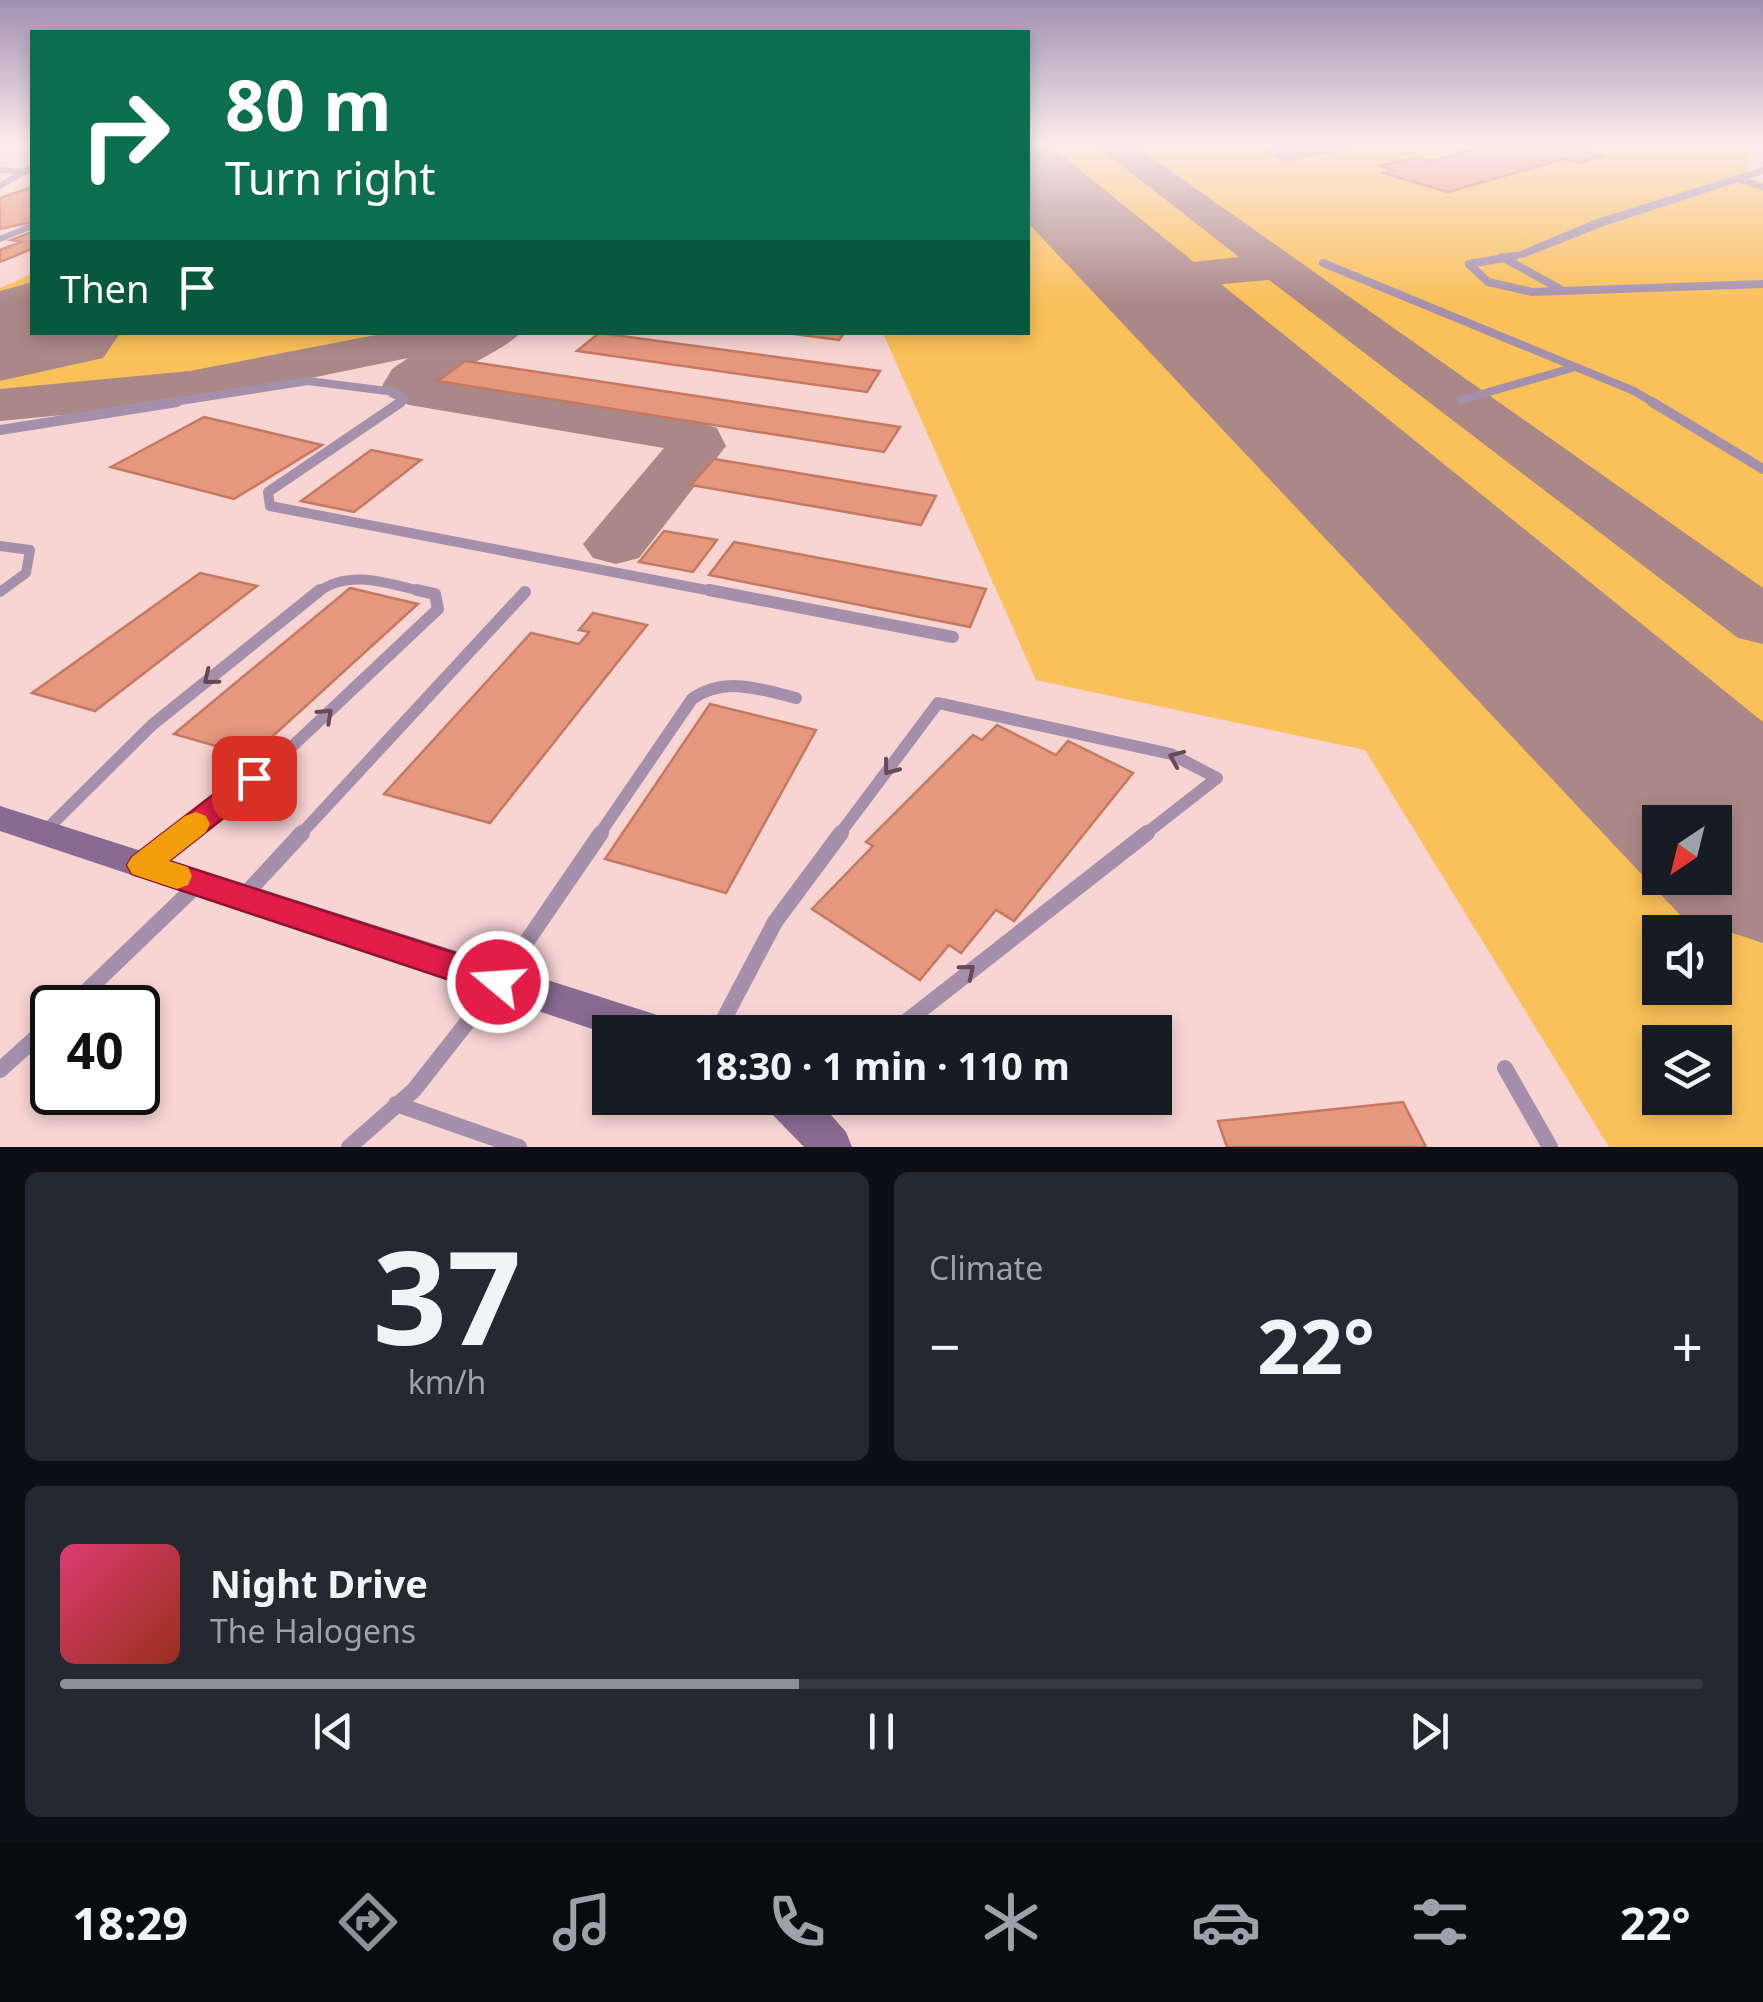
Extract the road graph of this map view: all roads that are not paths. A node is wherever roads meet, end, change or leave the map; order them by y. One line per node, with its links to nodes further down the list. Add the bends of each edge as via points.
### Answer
1 (1682, 197): 4 (street)
2 (30, 227): 3 (lane)
3 (0, 240)
4 (1518, 255): 5 (lane)
5 (1502, 257): 8 (lane); 8 (lane, via 1468,264 1474,275 1501,288)
6 (1324, 262): 9 (lane)
7 (1763, 284): 8 (lane)
8 (1564, 291)
9 (1574, 367): 10 (lane); 12 (lane, via 1634,392)
10 (1461, 400)
11 (0, 430): 16 (lane, via 308,381 395,392 404,399 268,492 270,506)
12 (1763, 470)
13 (0, 546): 14 (lane, via 30,550 26,573)
14 (0, 592)
15 (525, 592): 22 (lane)
16 (954, 637)
17 (796, 698): 23 (lane, via 731,683 708,685 692,699)
18 (0, 818): 19 (street)
19 (44, 832): 20 (street); 20 (lane, one-way to 19, via 282,756 438,609 435,594 354,577 328,584 152,725)
20 (142, 865): 21 (street)
21 (199, 883): 22 (street); 24 (lane)
22 (243, 897): 23 (street)
23 (498, 982): 25 (street); 31 (lane)
24 (93, 985)
25 (601, 1015)
26 (726, 1015): 27 (lane, one-way to 26, via 1217,778 1170,754 938,703 776,922)
27 (915, 1015)
28 (30, 1043): 30 (lane)
29 (1505, 1068): 36 (lane)
30 (0, 1070)
31 (396, 1104): 33 (lane); 34 (lane)
32 (809, 1115): 35 (street)
33 (349, 1147)
34 (519, 1147)
35 (832, 1147)
36 (1550, 1147)

